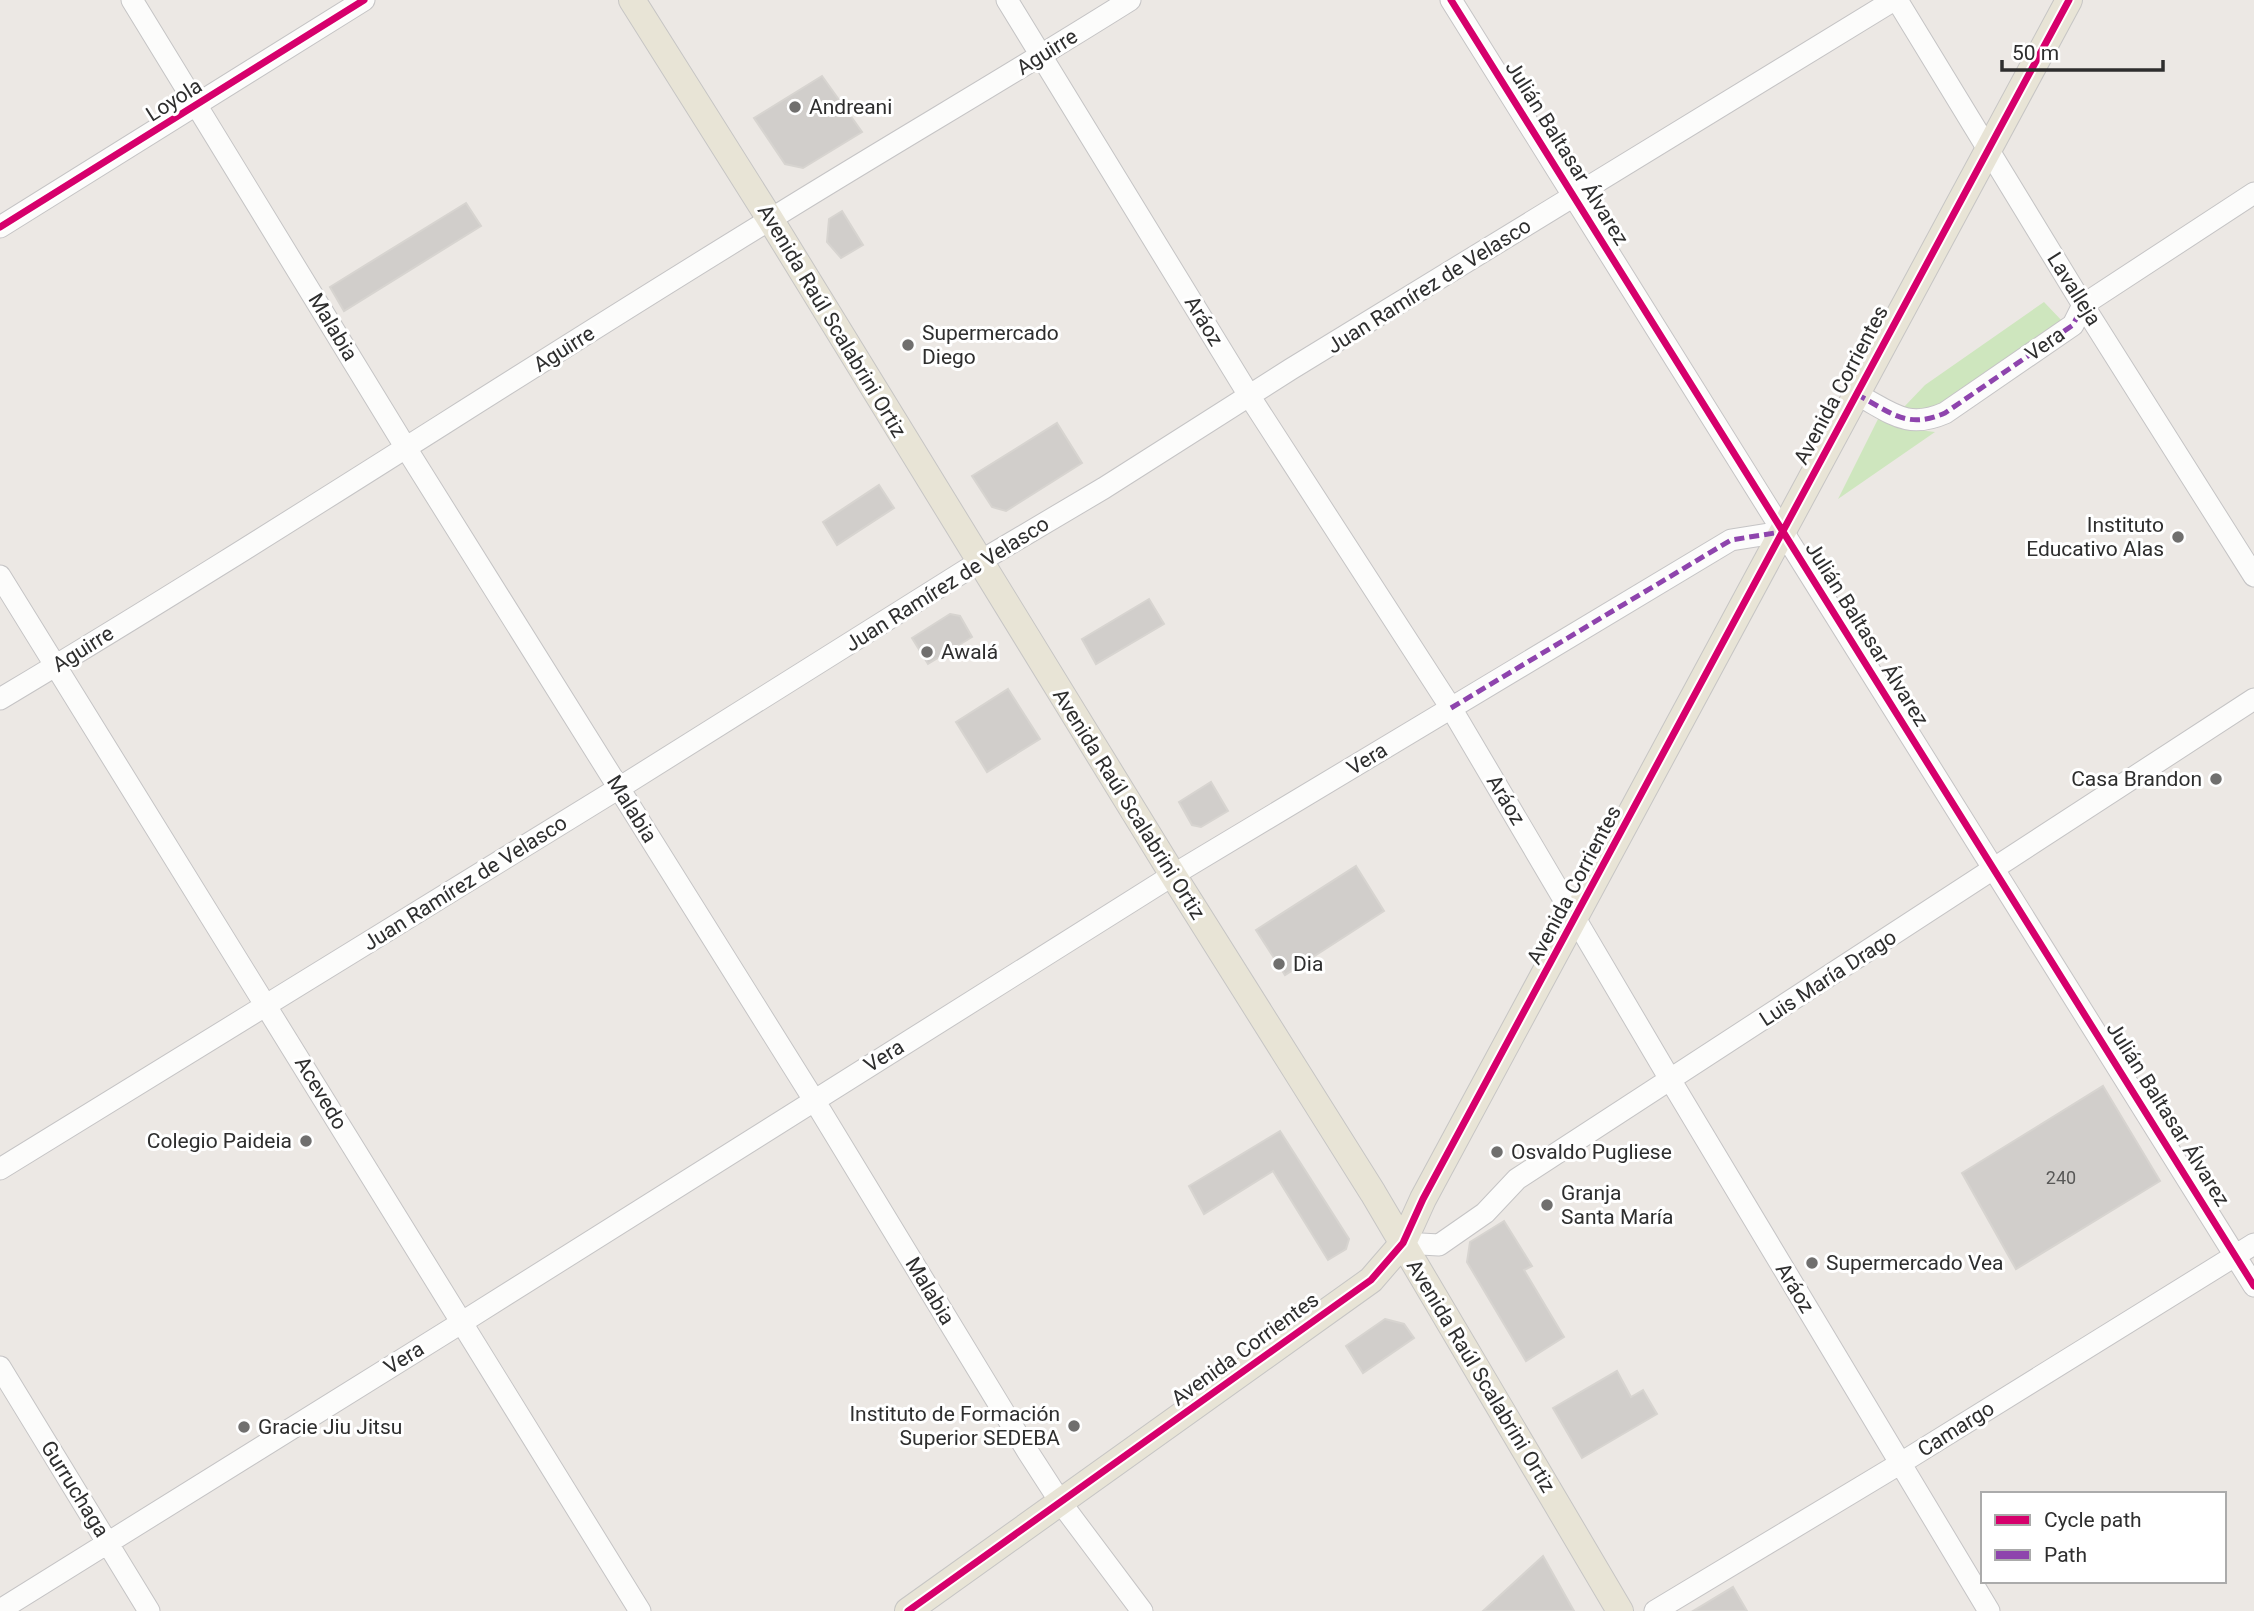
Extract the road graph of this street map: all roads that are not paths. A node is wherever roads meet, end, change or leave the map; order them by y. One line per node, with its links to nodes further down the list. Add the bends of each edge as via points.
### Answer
1 (132, 0): 10 (street, Malabia)
2 (364, 0): 10 (street, Loyola)
3 (632, 0): 14 (main road, Avenida Raúl Scalabrini Ortiz)
4 (1007, 0): 9 (street, Aráoz)
5 (1130, 0): 9 (street, Aguirre)
6 (1451, 0): 13 (street, Julián Baltasar Álvarez)
7 (1896, 0): 11 (street, Lavalleja); 13 (street, Juan Ramírez de Velasco)
8 (2069, 0): 11 (main road, Avenida Corrientes)
9 (1042, 56): 14 (street, Aguirre); 18 (street, Aráoz)
10 (197, 106): 15 (street, Loyola); 19 (street, Malabia)
11 (1988, 150): 16 (street, Lavalleja); 17 (main road, Avenida Corrientes)
12 (2254, 193): 16 (street, Vera)
13 (1573, 197): 18 (street, Juan Ramírez de Velasco); 20 (street, Julián Baltasar Álvarez)
14 (770, 219): 19 (street, Aguirre); 21 (main road, Avenida Raúl Scalabrini Ortiz)
15 (0, 227)
16 (2083, 305): 17 (street, Vera, via 2073,325 1927,421 1908,421); 23 (street, Lavalleja)
17 (1856, 394): 20 (main road, Avenida Corrientes)
18 (1250, 397): 21 (street, Juan Ramírez de Velasco); 27 (street, Aráoz)
19 (407, 448): 24 (street, Aguirre); 28 (street, Malabia)
20 (1782, 532): 27 (street, Vera, via 1731,540); 29 (street, Julián Baltasar Álvarez); 31 (main road, Avenida Corrientes)
21 (979, 562): 28 (street, Juan Ramírez de Velasco); 30 (main road, Avenida Raúl Scalabrini Ortiz)
22 (0, 576): 24 (street, Acevedo)
23 (2254, 576)
24 (56, 666): 25 (street, Aguirre); 32 (street, Acevedo)
25 (0, 699)
26 (2254, 699): 29 (street, Luis María Drago)
27 (1451, 708): 30 (street, Vera); 31 (street, Aráoz)
28 (619, 788): 32 (street, Juan Ramírez de Velasco); 34 (street, Malabia)
29 (1994, 869): 33 (street, Luis María Drago); 37 (street, Julián Baltasar Álvarez)
30 (1173, 875): 34 (street, Vera); 36 (main road, Avenida Raúl Scalabrini Ortiz)
31 (1577, 918): 33 (street, Aráoz); 36 (main road, Avenida Corrientes)
32 (267, 1004): 35 (street, Juan Ramírez de Velasco); 39 (street, Acevedo)
33 (1671, 1081): 36 (street, Luis María Drago, via 1517,1179 1485,1213 1439,1245); 41 (street, Aráoz)
34 (814, 1100): 39 (street, Vera); 42 (street, Malabia)
35 (0, 1169)
36 (1403, 1243): 42 (main road, Avenida Corrientes, via 1371,1280); 49 (main road, Avenida Raúl Scalabrini Ortiz)
37 (2245, 1250): 38 (street, Julián Baltasar Álvarez); 41 (street, Camargo)
38 (2254, 1286)
39 (461, 1323): 43 (street, Vera); 46 (street, Acevedo)
40 (0, 1367): 43 (street, Gurruchaga)
41 (1901, 1463): 50 (street, Camargo); 51 (street, Aráoz)
42 (1061, 1503): 47 (main road, Avenida Corrientes); 48 (street, Malabia)
43 (109, 1544): 44 (street, Vera); 45 (street, Gurruchaga)
44 (0, 1610)
45 (149, 1611)
46 (640, 1611)
47 (908, 1611)
48 (1142, 1611)
49 (1620, 1611)
50 (1655, 1611)
51 (1989, 1611)

